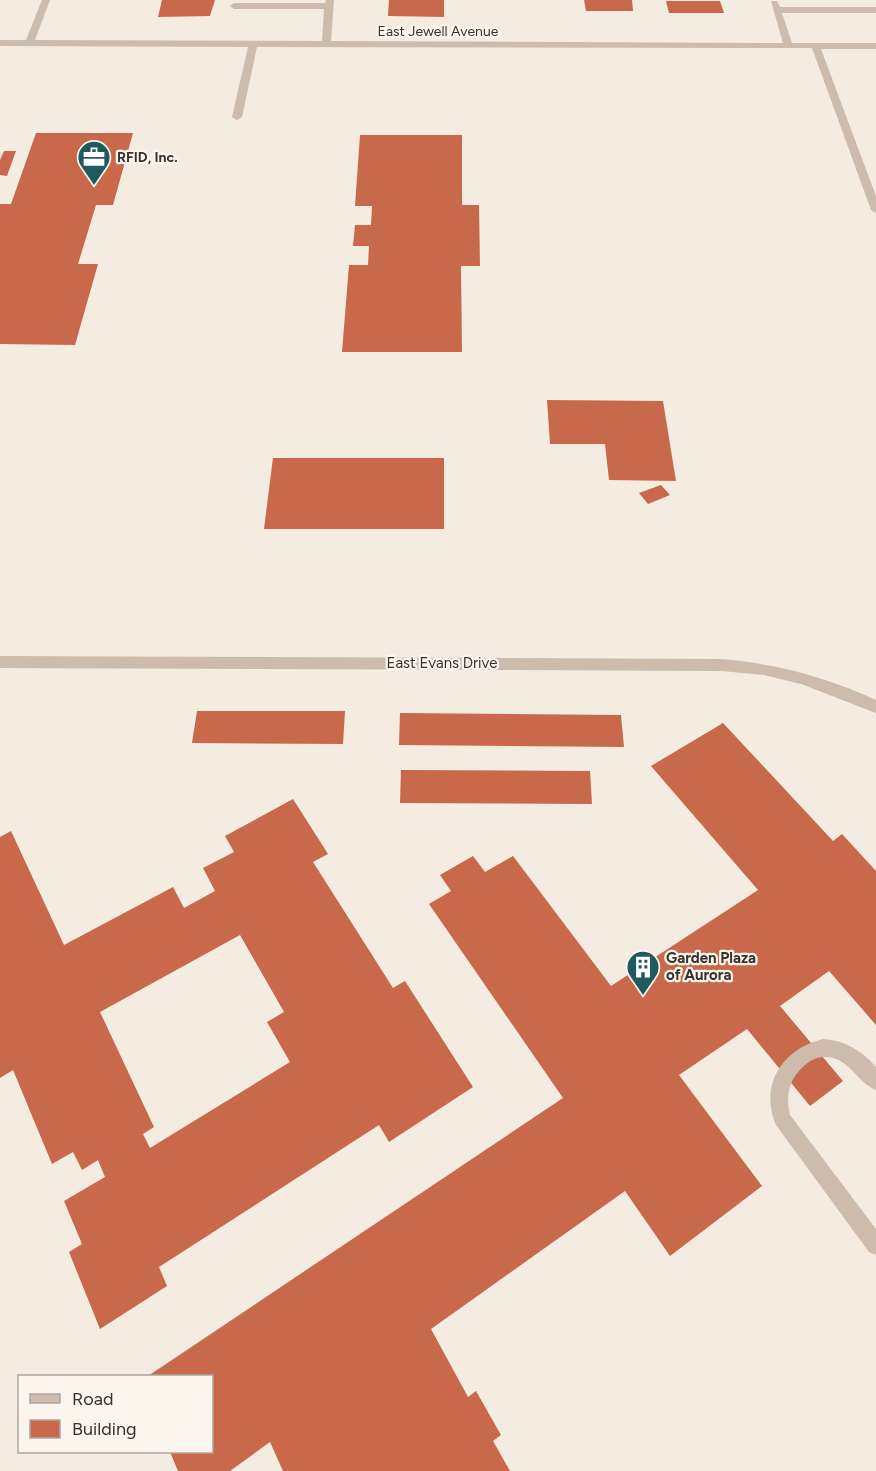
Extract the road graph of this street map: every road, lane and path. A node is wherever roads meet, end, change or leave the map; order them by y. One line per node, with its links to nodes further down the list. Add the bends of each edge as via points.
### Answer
1 (46, 0): 8 (street)
2 (773, 0): 6 (street)
3 (330, 3): 4 (street); 10 (street)
4 (234, 6)
5 (876, 9): 6 (street)
6 (776, 10): 11 (street)
7 (0, 43): 8 (street, East Jewell Avenue)
8 (30, 43): 9 (street, East Jewell Avenue)
9 (253, 44): 10 (street, East Jewell Avenue); 14 (street)
10 (326, 44): 11 (street, East Jewell Avenue)
11 (788, 45): 12 (street, East Jewell Avenue)
12 (815, 45): 13 (street, East Jewell Avenue); 15 (street)
13 (876, 46)
14 (237, 117)
15 (876, 210)
16 (0, 662): 17 (street, East Evans Drive, via 722,665 798,675)
17 (876, 707)
18 (876, 1081): 19 (street, via 851,1056 824,1048 812,1051 789,1068 777,1097 782,1119)
19 (876, 1245)

